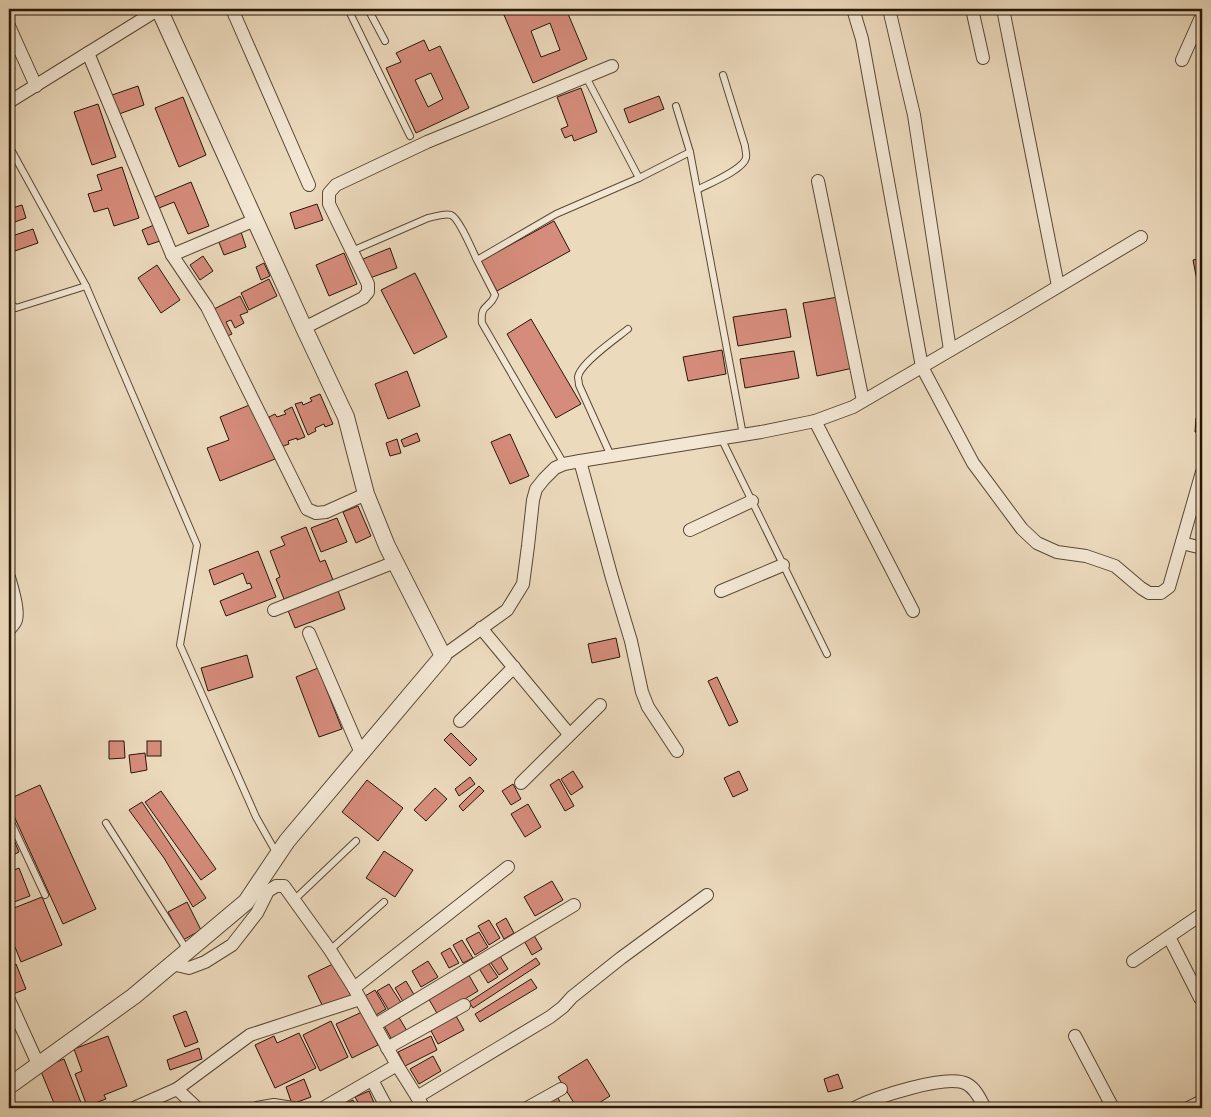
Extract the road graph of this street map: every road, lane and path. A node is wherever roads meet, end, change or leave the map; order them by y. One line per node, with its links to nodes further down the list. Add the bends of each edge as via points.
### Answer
1 (160, 9): 12 (street); 28 (street)
2 (232, 9): 26 (street)
3 (348, 9): 21 (lane)
4 (368, 9): 11 (lane)
5 (854, 9): 39 (street)
6 (889, 9): 38 (street, via 914,115)
7 (972, 9): 13 (street)
8 (1003, 9): 34 (street)
9 (1202, 15): 14 (street)
10 (9, 26): 18 (street)
11 (384, 42)
12 (88, 53): 18 (street); 31 (street)
13 (983, 58)
14 (1182, 60)
15 (612, 66): 17 (street)
16 (723, 75): 27 (lane, via 746,159)
17 (586, 77): 24 (lane); 30 (street, via 427,142 336,185 329,193 329,204)
18 (36, 86): 19 (street)
19 (9, 102)
20 (676, 106): 23 (lane)
21 (410, 136)
22 (9, 146): 33 (lane)
23 (690, 152): 24 (lane); 27 (lane)
24 (639, 178): 32 (lane, via 556,214)
25 (818, 182): 40 (street)
26 (309, 185)
27 (697, 190): 42 (lane)
28 (255, 220): 31 (street); 36 (street)
29 (1141, 237): 34 (street)
30 (352, 251): 32 (lane, via 428,218 449,214 456,218); 36 (street, via 368,284 368,292 363,298)
31 (172, 255): 48 (street, via 207,308 307,509 316,513 326,512)
32 (477, 260): 46 (lane, via 495,295 481,314 482,323)
33 (86, 286): 35 (lane, via 16,308); 74 (lane, via 197,545 180,645 256,817)
34 (1058, 286): 38 (street)
35 (9, 302)
36 (304, 328): 48 (street, via 346,417)
37 (628, 329): 44 (lane, via 588,361 578,376 579,385)
38 (950, 350): 39 (street)
39 (922, 367): 40 (street); 51 (street, via 973,463 1037,544 1056,552 1086,556 1116,566 1149,593 1161,593 1169,587)
40 (863, 401): 41 (street)
41 (815, 421): 42 (street); 58 (street)
42 (743, 435): 43 (street)
43 (721, 438): 44 (street); 49 (lane)
44 (611, 456): 45 (street)
45 (580, 461): 46 (street); 68 (street, via 631,641 642,692)
46 (564, 464): 59 (street, via 555,468 536,490 523,584 506,610)
47 (1202, 472): 51 (street)
48 (366, 494): 53 (street)
49 (752, 501): 50 (street); 54 (lane)
50 (690, 530)
51 (1182, 543): 52 (street)
52 (1202, 548)
53 (395, 562): 57 (street); 63 (street)
54 (783, 565): 56 (street); 62 (lane)
55 (9, 577): 60 (street, via 16,621)
56 (721, 591)
57 (274, 610)
58 (913, 610)
59 (481, 628): 63 (street); 64 (street)
60 (9, 630)
61 (309, 633): 69 (street)
62 (827, 654)
63 (442, 656): 69 (street)
64 (514, 667): 66 (street); 67 (street)
65 (600, 705): 67 (street)
66 (460, 721)
67 (569, 734): 70 (street)
68 (677, 751)
69 (361, 753): 74 (street)
70 (521, 783)
71 (9, 818): 76 (lane)
72 (106, 823): 84 (lane)
73 (356, 841): 78 (lane)
74 (278, 856): 84 (street, via 246,902)
75 (508, 868): 87 (street)
76 (45, 895)
77 (707, 895): 100 (street, via 621,958 550,1017)
78 (294, 900): 83 (street); 86 (street, via 284,886 276,886 268,891 257,913 232,946 188,968)
79 (384, 902): 83 (lane)
80 (574, 905): 91 (street)
81 (1202, 914): 82 (street)
82 (1169, 937): 85 (street); 88 (street)
83 (330, 950): 87 (street)
84 (188, 951): 86 (street)
85 (1133, 961)
86 (172, 964): 94 (street, via 134,996)
87 (357, 994): 91 (street); 98 (street, via 250,1035)
88 (1200, 998)
89 (9, 1000): 94 (street)
90 (464, 1005): 93 (street)
91 (375, 1025): 93 (street)
92 (1075, 1036): 112 (street)
93 (387, 1048): 95 (street)
94 (38, 1064): 97 (street)
95 (397, 1065): 96 (street); 100 (street)
96 (372, 1080): 107 (street); 108 (street)
97 (9, 1086)
98 (177, 1088): 103 (street); 104 (street)
99 (561, 1089): 110 (street)
100 (417, 1097): 109 (street)
101 (1202, 1101): 113 (street)
102 (861, 1107): 111 (street, via 891,1093 954,1080 966,1083 977,1092)
103 (134, 1108)
104 (197, 1108)
105 (257, 1108): 106 (street, via 274,1105)
106 (293, 1108)
107 (323, 1108)
108 (388, 1108)
109 (424, 1108)
110 (527, 1108)
111 (985, 1108)
112 (1113, 1108)
113 (1188, 1108)

